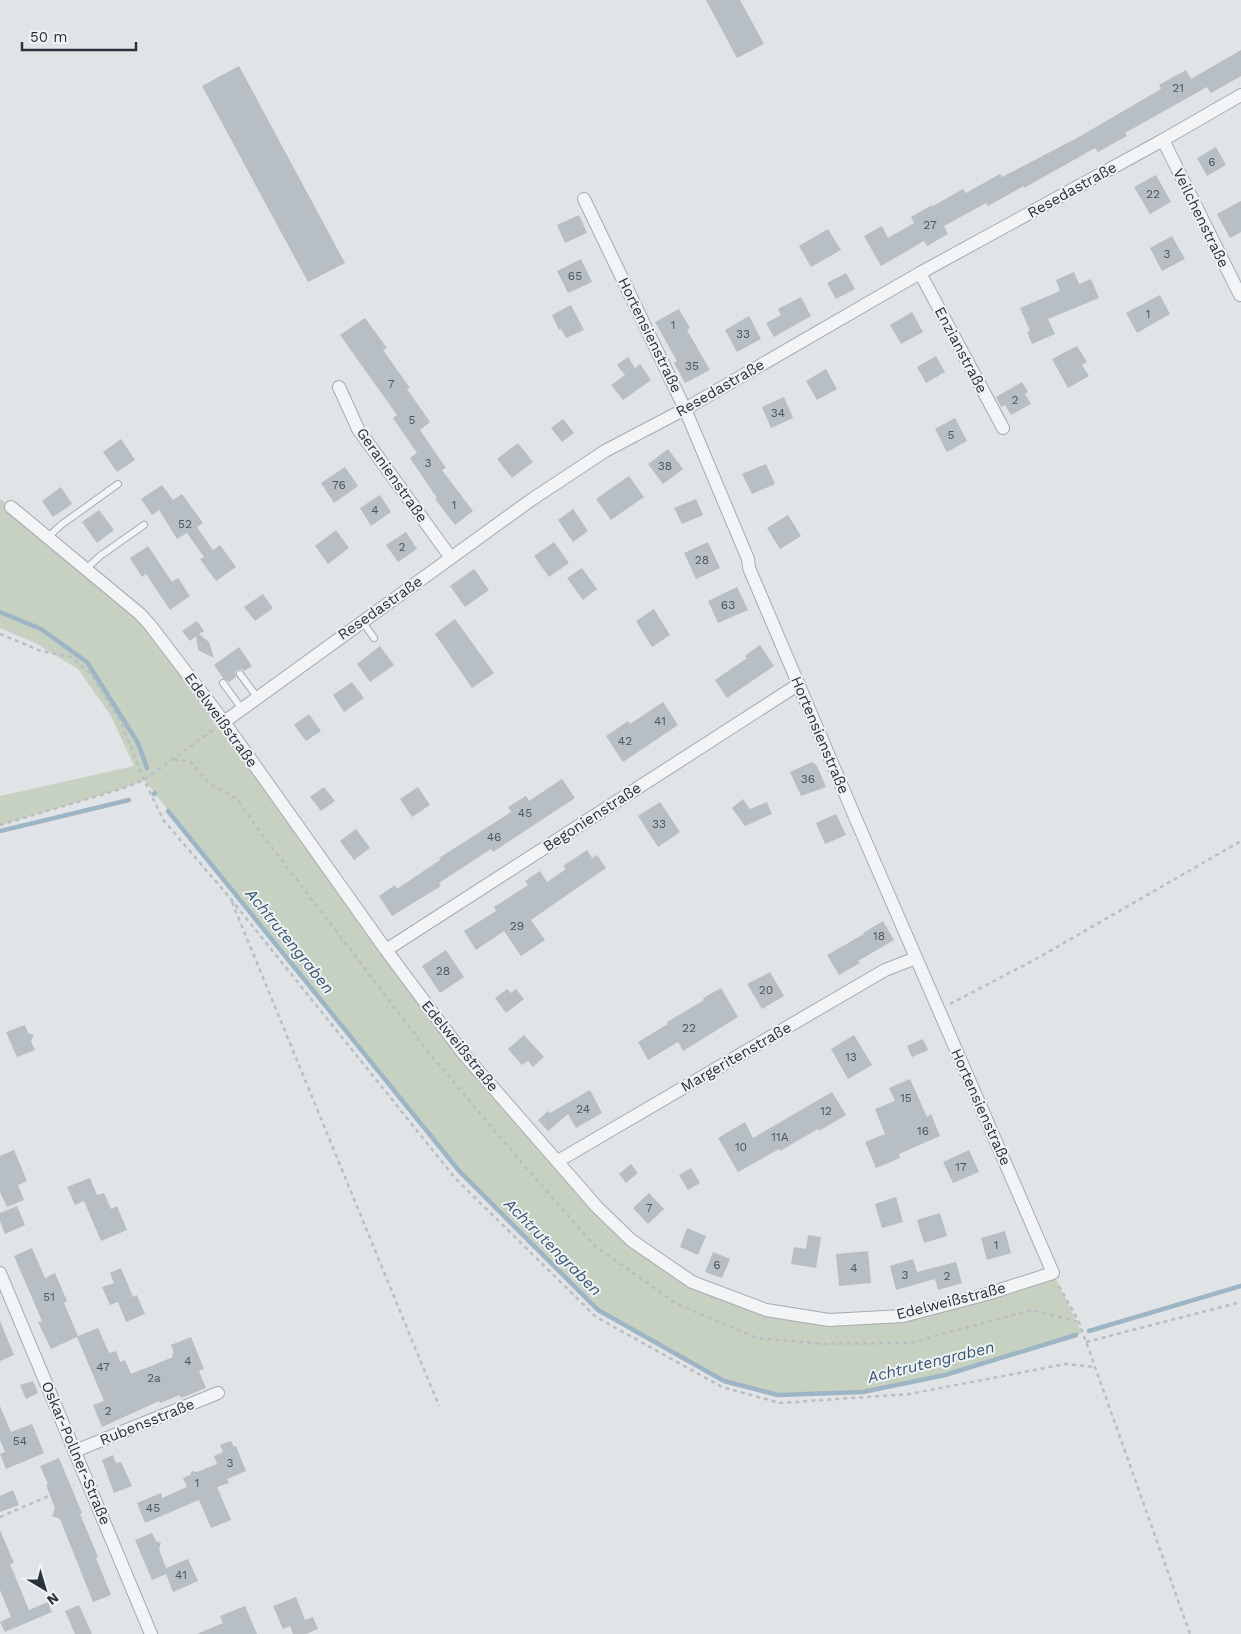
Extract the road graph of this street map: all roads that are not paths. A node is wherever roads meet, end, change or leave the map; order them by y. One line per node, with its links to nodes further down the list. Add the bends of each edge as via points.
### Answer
1 (1241, 95): 2 (street, Resedastraße)
2 (1163, 140): 4 (street, Resedastraße); 5 (street, Veilchenstraße)
3 (584, 199): 7 (street, Hortensienstraße)
4 (920, 273): 7 (street, Resedastraße); 8 (street, Enzianstraße)
5 (1240, 295)
6 (340, 387): 13 (street, Geranienstraße, via 358,429)
7 (685, 409): 13 (street, Resedastraße, via 605,451); 19 (street, Hortensienstraße)
8 (1002, 428)
9 (118, 484): 12 (lane)
10 (11, 507): 12 (street, Edelweißstraße)
11 (144, 524): 14 (lane)
12 (48, 538): 14 (street, Edelweißstraße)
13 (451, 558): 15 (street, Resedastraße)
14 (86, 569): 22 (street, Edelweißstraße, via 150,625)
15 (362, 621): 16 (lane); 20 (street, Resedastraße)
16 (374, 638)
17 (240, 674): 20 (lane)
18 (223, 684): 21 (lane)
19 (799, 684): 23 (street, Begonienstraße); 24 (street, Hortensienstraße)
20 (257, 697): 21 (street, Resedastraße)
21 (242, 709): 22 (street, Resedastraße)
22 (224, 722): 23 (street, Edelweißstraße)
23 (386, 950): 25 (street, Edelweißstraße, via 462,1052)
24 (916, 958): 25 (street, Margeritenstraße, via 885,970); 27 (street, Hortensienstraße)
25 (558, 1161): 27 (street, Edelweißstraße, via 597,1207 632,1240 692,1282 766,1310 829,1320 903,1316)
26 (0, 1273): 29 (street, Oskar-Pollner-Straße)
27 (1053, 1273)
28 (218, 1392): 29 (street, Rubensstraße)
29 (75, 1451): 30 (street, Oskar-Pollner-Straße)
30 (151, 1634)

